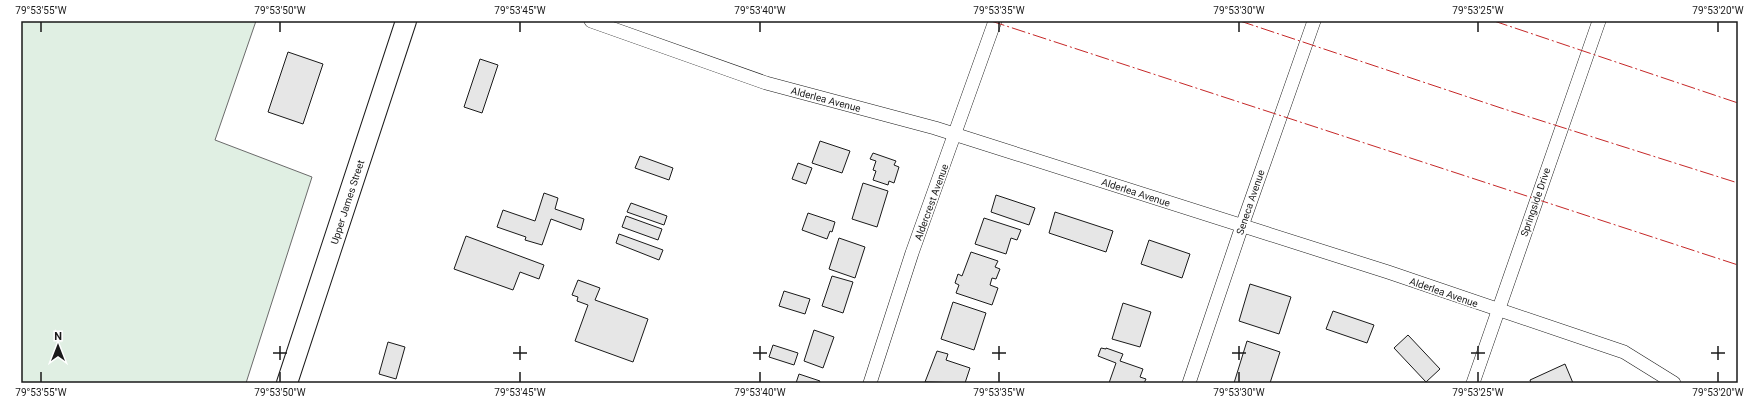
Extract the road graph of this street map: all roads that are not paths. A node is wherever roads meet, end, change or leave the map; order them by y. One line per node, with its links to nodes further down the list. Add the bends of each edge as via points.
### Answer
1 (406, 21): 9 (main road, Upper James Street)
2 (591, 21): 6 (street, Alderlea Avenue, via 766,83)
3 (995, 21): 6 (street, Aldercrest Avenue)
4 (1314, 21): 7 (street, Seneca Avenue)
5 (1598, 21): 8 (street, Springside Drive)
6 (954, 135): 7 (street, Alderlea Avenue); 10 (street, Aldercrest Avenue)
7 (1242, 226): 8 (street, Alderlea Avenue); 11 (street, Seneca Avenue)
8 (1498, 310): 12 (street, Springside Drive); 13 (street, Alderlea Avenue, via 1624,352)
9 (287, 383)
10 (870, 383)
11 (1189, 383)
12 (1473, 383)
13 (1674, 383)

